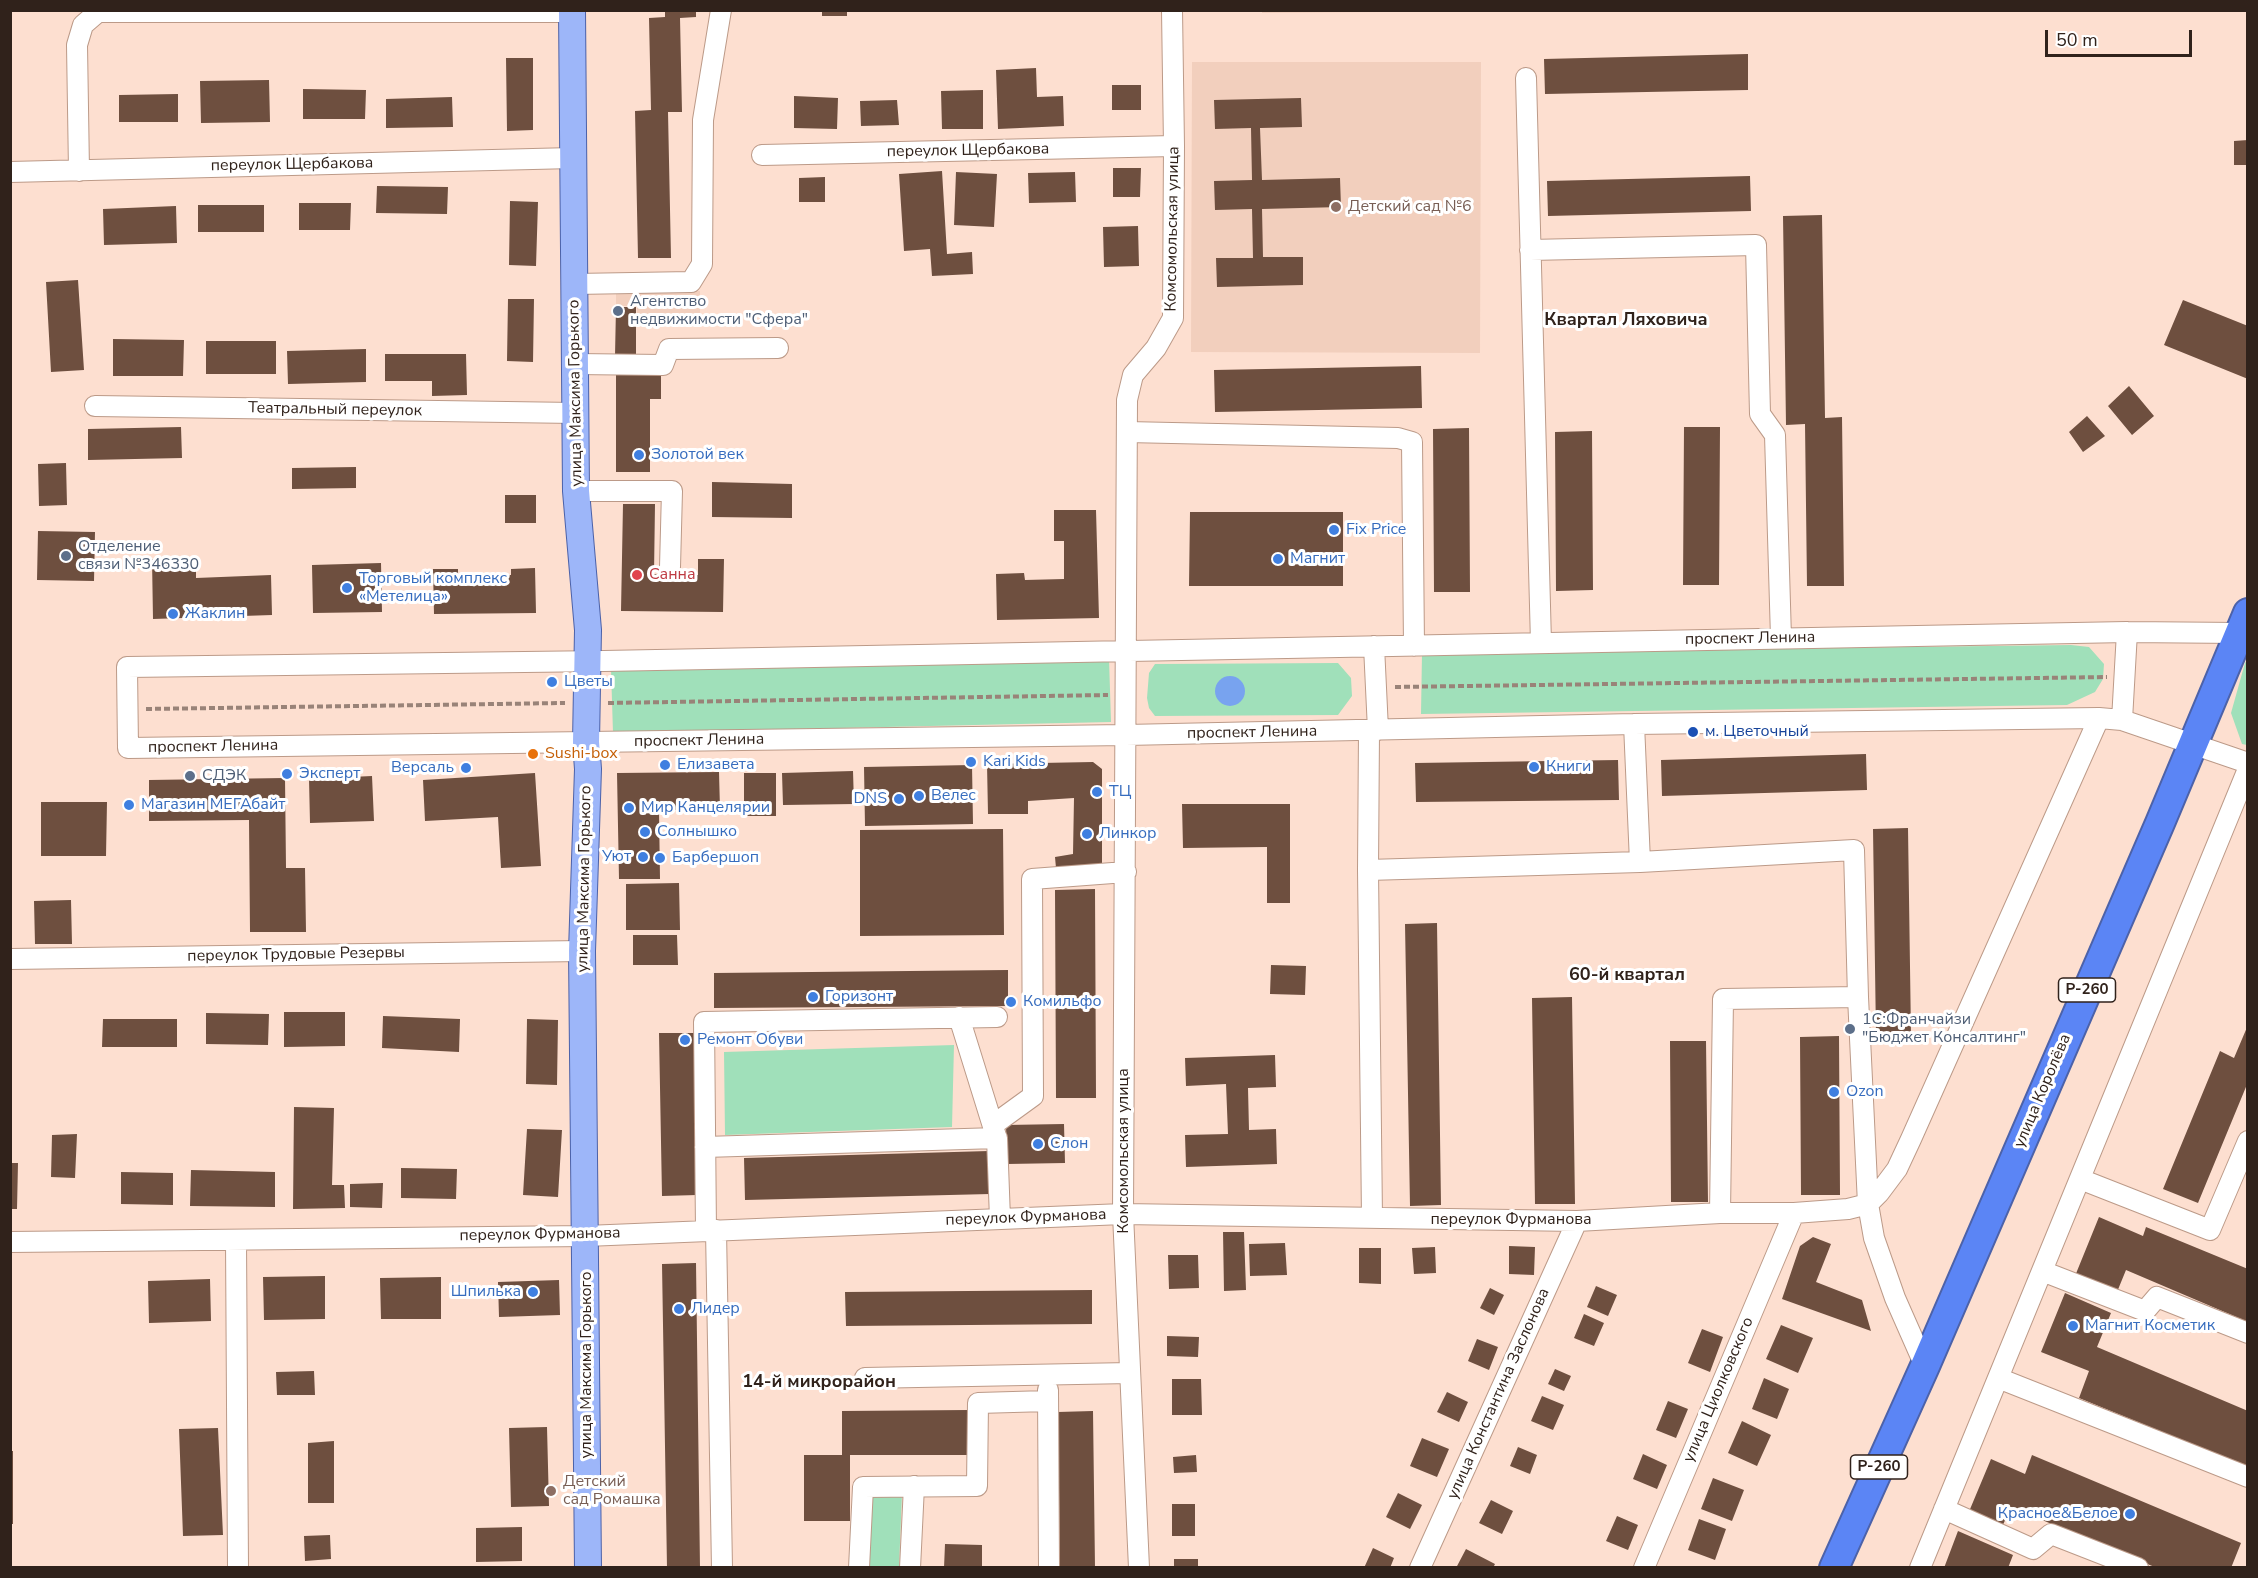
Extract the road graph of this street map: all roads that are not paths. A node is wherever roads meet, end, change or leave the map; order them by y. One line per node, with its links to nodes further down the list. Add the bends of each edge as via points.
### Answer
1 (722, 10): 11 (street, via 703,120 702,264 691,282)
2 (1172, 10): 5 (street, Комсомольская улица)
3 (572, 11): 7 (main road, улица Максима Горького); 8 (street, via 98,12 83,24 77,45)
4 (1526, 78): 10 (street)
5 (1174, 146): 6 (street, переулок Щербакова); 16 (street, Комсомольская улица, via 1173,318 1156,348 1133,375 1127,400)
6 (762, 155)
7 (573, 158): 8 (street, переулок Щербакова); 11 (main road, улица Максима Горького)
8 (79, 171): 9 (street, переулок Щербакова)
9 (10, 172)
10 (1530, 250): 21 (street, via 1756,245 1760,414 1775,435); 22 (street)
11 (575, 284): 13 (main road, улица Максима Горького)
12 (778, 348): 13 (street, via 669,349 663,365)
13 (575, 364): 15 (main road, улица Максима Горького)
14 (95, 406): 15 (street, Театральный переулок)
15 (575, 413): 17 (main road, улица Максима Горького)
16 (1127, 432): 24 (street, via 1398,438 1412,442); 25 (street, Комсомольская улица)
17 (576, 491): 18 (street, via 672,491); 26 (main road, улица Максима Горького)
18 (670, 567)
19 (2243, 623): 20 (street, проспект Ленина); 33 (highway, улица Королёва / Р-260)
20 (2127, 632): 21 (street, проспект Ленина); 28 (street)
21 (1781, 638): 22 (street, проспект Ленина)
22 (1541, 643): 24 (street, проспект Ленина)
23 (1374, 646): 24 (street, проспект Ленина); 25 (street, проспект Ленина); 30 (street)
24 (1414, 646)
25 (1126, 651): 26 (street, проспект Ленина); 31 (street)
26 (587, 661): 32 (main road, улица Максима Горького); 32 (street, проспект Ленина, via 127,667 128,748)
27 (2099, 718): 28 (street, проспект Ленина); 29 (street, проспект Ленина); 48 (street, via 1907,1149 1897,1169)
28 (2122, 720): 33 (street, проспект Ленина)
29 (1634, 724): 30 (street, проспект Ленина); 36 (street)
30 (1373, 730): 31 (street, проспект Ленина); 37 (street)
31 (1126, 735): 32 (street, проспект Ленина); 38 (street, Комсомольская улица)
32 (586, 742): 39 (main road, улица Максима Горького)
33 (2193, 744): 34 (street, проспект Ленина); 61 (highway, улица Королёва / Р-260)
34 (2247, 763)
35 (2247, 769): 47 (street)
36 (1641, 862): 37 (street); 41 (street, via 1854,850)
37 (1368, 870): 52 (street)
38 (1126, 872): 44 (street, via 1032,879 1033,1096); 51 (street, Комсомольская улица)
39 (582, 951): 40 (street, переулок Трудовые Резервы); 56 (main road, улица Максима Горького)
40 (10, 959)
41 (1858, 997): 48 (street); 49 (street, via 1723,999)
42 (959, 1017): 43 (street); 44 (street); 46 (street, via 704,1022)
43 (997, 1017)
44 (995, 1132): 46 (street); 53 (street)
45 (2247, 1141): 47 (street, via 2210,1230)
46 (705, 1147): 55 (street)
47 (2080, 1179): 59 (street)
48 (1868, 1204): 50 (street, переулок Фурманова); 61 (street, via 1874,1238 1895,1298)
49 (1720, 1213): 50 (street, переулок Фурманова); 54 (street, переулок Фурманова)
50 (1794, 1213): 78 (street, улица Циолковского)
51 (1123, 1215): 52 (street, переулок Фурманова); 53 (street, переулок Фурманова); 62 (street, Комсомольская улица)
52 (1372, 1218): 54 (street, переулок Фурманова)
53 (1000, 1219): 55 (street, переулок Фурманова)
54 (1577, 1221): 77 (street, улица Константина Заслонова)
55 (711, 1231): 56 (street, переулок Фурманова); 72 (street)
56 (586, 1236): 57 (street, переулок Фурманова); 71 (main road, улица Максима Горького)
57 (236, 1240): 58 (street, переулок Фурманова); 70 (street)
58 (10, 1242)
59 (2042, 1271): 60 (street, via 2145,1311 2157,1297); 65 (street)
60 (2247, 1334)
61 (1925, 1366): 79 (highway, улица Королёва / Р-260)
62 (1130, 1373): 63 (street); 76 (street, Комсомольская улица)
63 (1048, 1374): 64 (street); 66 (street)
64 (865, 1378)
65 (1998, 1378): 67 (street); 69 (street)
66 (1048, 1401): 68 (street, via 978,1403 977,1486); 75 (street)
67 (2247, 1477)
68 (914, 1486): 73 (street, via 863,1487); 74 (street)
69 (1944, 1509): 80 (street); 81 (street, via 2033,1549 2051,1534)
70 (238, 1568)
71 (588, 1568)
72 (722, 1568)
73 (858, 1568)
74 (910, 1568)
75 (1049, 1568)
76 (1139, 1568)
77 (1420, 1568)
78 (1644, 1568)
79 (1834, 1568)
80 (1920, 1568)
81 (2138, 1568)

